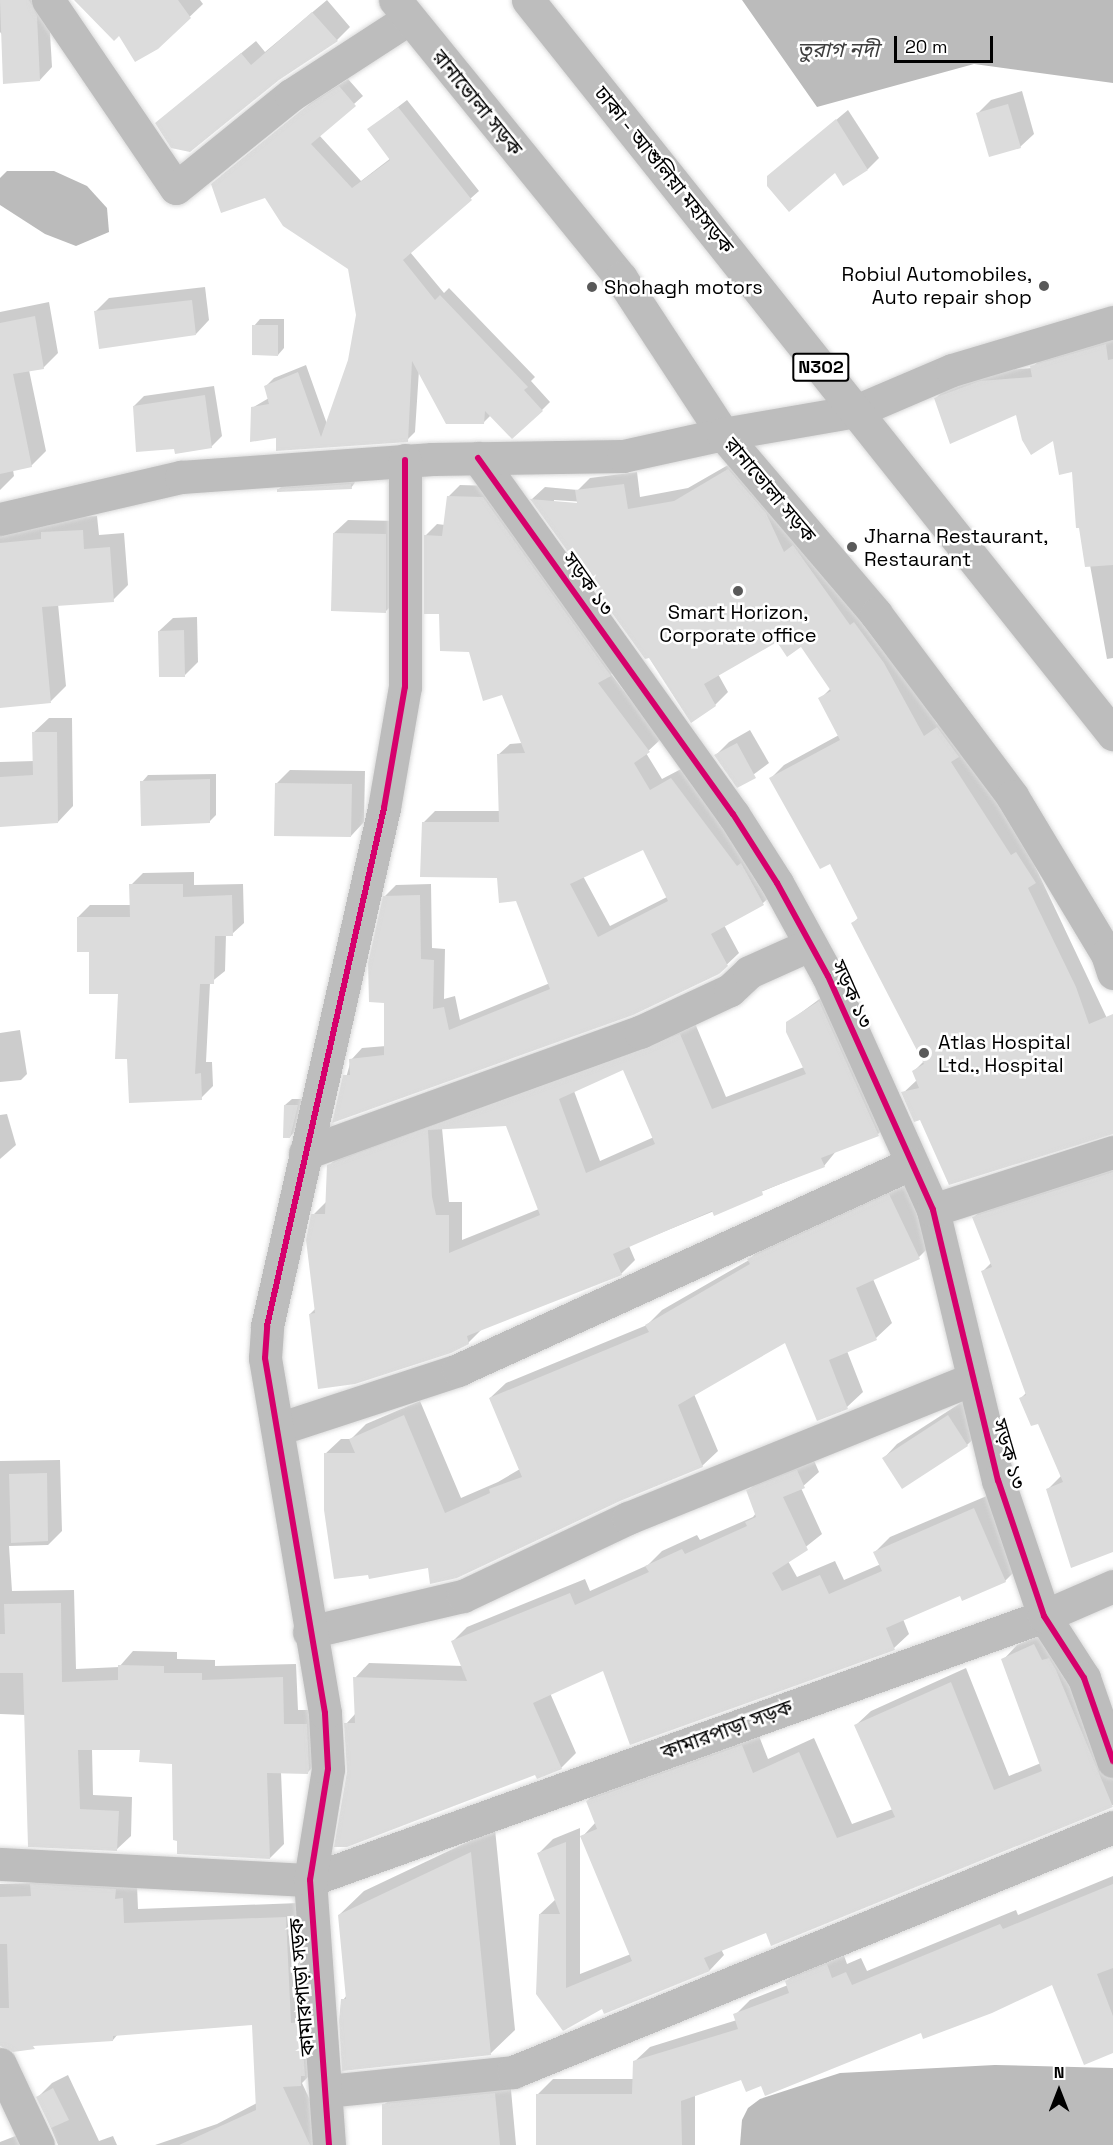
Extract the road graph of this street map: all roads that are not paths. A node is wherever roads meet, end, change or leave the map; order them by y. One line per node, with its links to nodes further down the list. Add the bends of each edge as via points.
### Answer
1 (48, 0): 3 (main road, via 176,188)
2 (528, 0): 5 (main road, ঢাকা - আশুলিয়া মহাসড়ক / N302)
3 (401, 9): 6 (main road, রানাভোলা সড়ক, via 621,278)
4 (1113, 322): 5 (main road, via 952,369)
5 (856, 411): 6 (main road); 10 (main road, ঢাকা - আশুলিয়া মহাসড়ক / N302)
6 (723, 434): 7 (main road, via 623,456); 12 (main road, রানাভোলা সড়ক, via 876,614 1012,796 1107,954)
7 (478, 458): 8 (main road); 11 (main road, সড়ক ১৩, via 733,814 777,883)
8 (405, 460): 9 (main road, via 181,477); 14 (main road, via 405,687 384,808)
9 (0, 519)
10 (1113, 734)
11 (809, 945): 14 (main road, via 749,972 730,990 640,1032); 15 (main road, সড়ক ১৩, via 828,975)
12 (1113, 973)
13 (1113, 1152): 16 (main road)
14 (305, 1153): 18 (main road, via 267,1326 265,1358)
15 (911, 1164): 16 (main road, সড়ক ১৩); 18 (main road, via 458,1370)
16 (933, 1210): 17 (main road, সড়ক ১৩)
17 (972, 1379): 20 (main road, সড়ক ১৩, via 998,1480); 21 (main road, via 628,1518 464,1596)
18 (278, 1429): 21 (main road)
19 (1113, 1586): 20 (main road, কামারপাড়া সড়ক)
20 (1044, 1616): 22 (main road, সড়ক ১৩, via 1084,1678); 25 (main road, কামারপাড়া সড়ক)
21 (309, 1632): 25 (main road, via 325,1713 328,1769)
22 (1113, 1761)
23 (1113, 1827): 27 (main road, via 513,2072)
24 (0, 1864): 25 (main road)
25 (310, 1880): 27 (main road, কামারপাড়া সড়ক)
26 (0, 2064): 28 (main road)
27 (327, 2091): 29 (main road, কামারপাড়া সড়ক)
28 (38, 2145)
29 (329, 2145)

